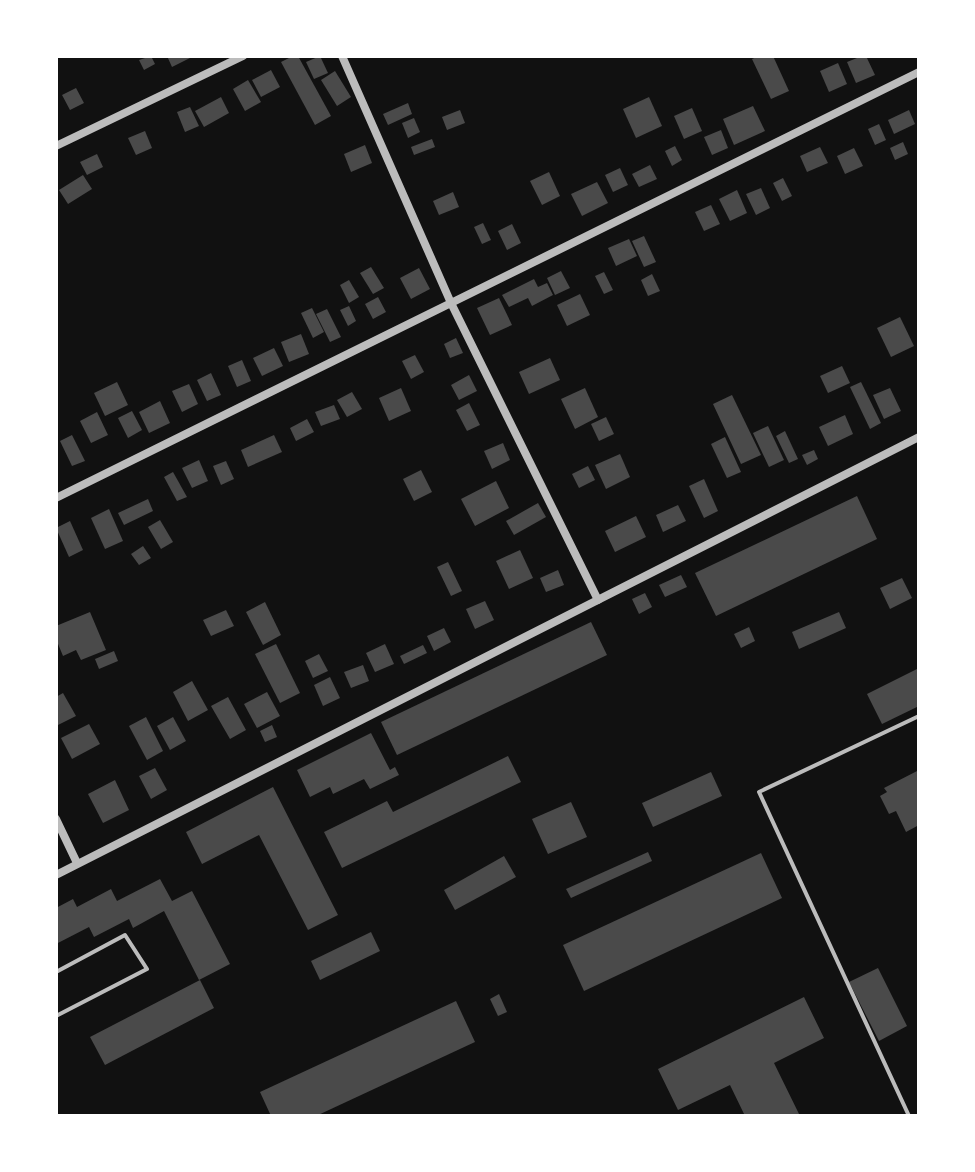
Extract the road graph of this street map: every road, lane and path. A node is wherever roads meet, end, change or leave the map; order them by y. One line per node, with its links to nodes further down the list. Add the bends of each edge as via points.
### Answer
1 (243, 56): 4 (street)
2 (342, 56): 5 (street)
3 (919, 72): 5 (street)
4 (56, 146)
5 (451, 303): 7 (street); 8 (street)
6 (919, 437): 8 (street)
7 (56, 498)
8 (598, 600): 11 (street)
9 (919, 716): 15 (lane, via 759,792)
10 (56, 819): 11 (street)
11 (77, 863): 12 (street)
12 (56, 875)
13 (56, 972): 14 (lane, via 125,935 147,969)
14 (56, 1016)
15 (909, 1116)

